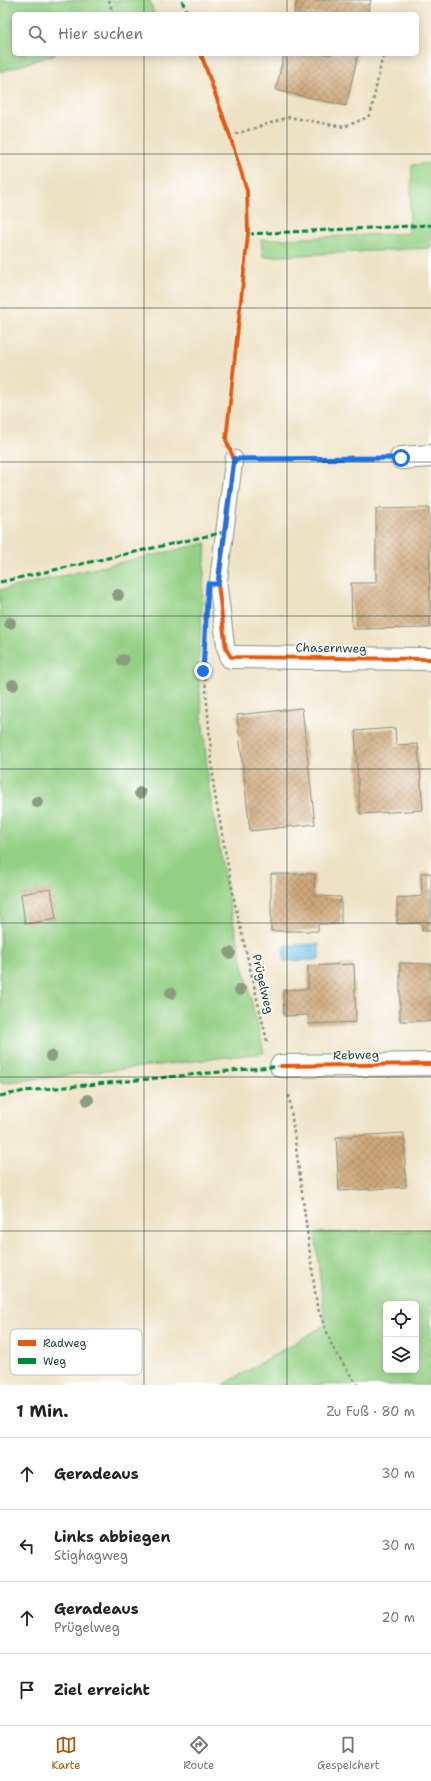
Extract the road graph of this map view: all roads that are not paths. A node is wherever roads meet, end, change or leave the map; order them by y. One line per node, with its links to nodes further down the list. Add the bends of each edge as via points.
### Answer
1 (431, 456): 2 (street)
2 (401, 458)
3 (234, 459): 4 (lane, via 218,584 226,649)
4 (231, 657): 5 (street, Chasernweg)
5 (431, 659)
6 (431, 1064): 7 (street, Rebweg)
7 (281, 1066)

